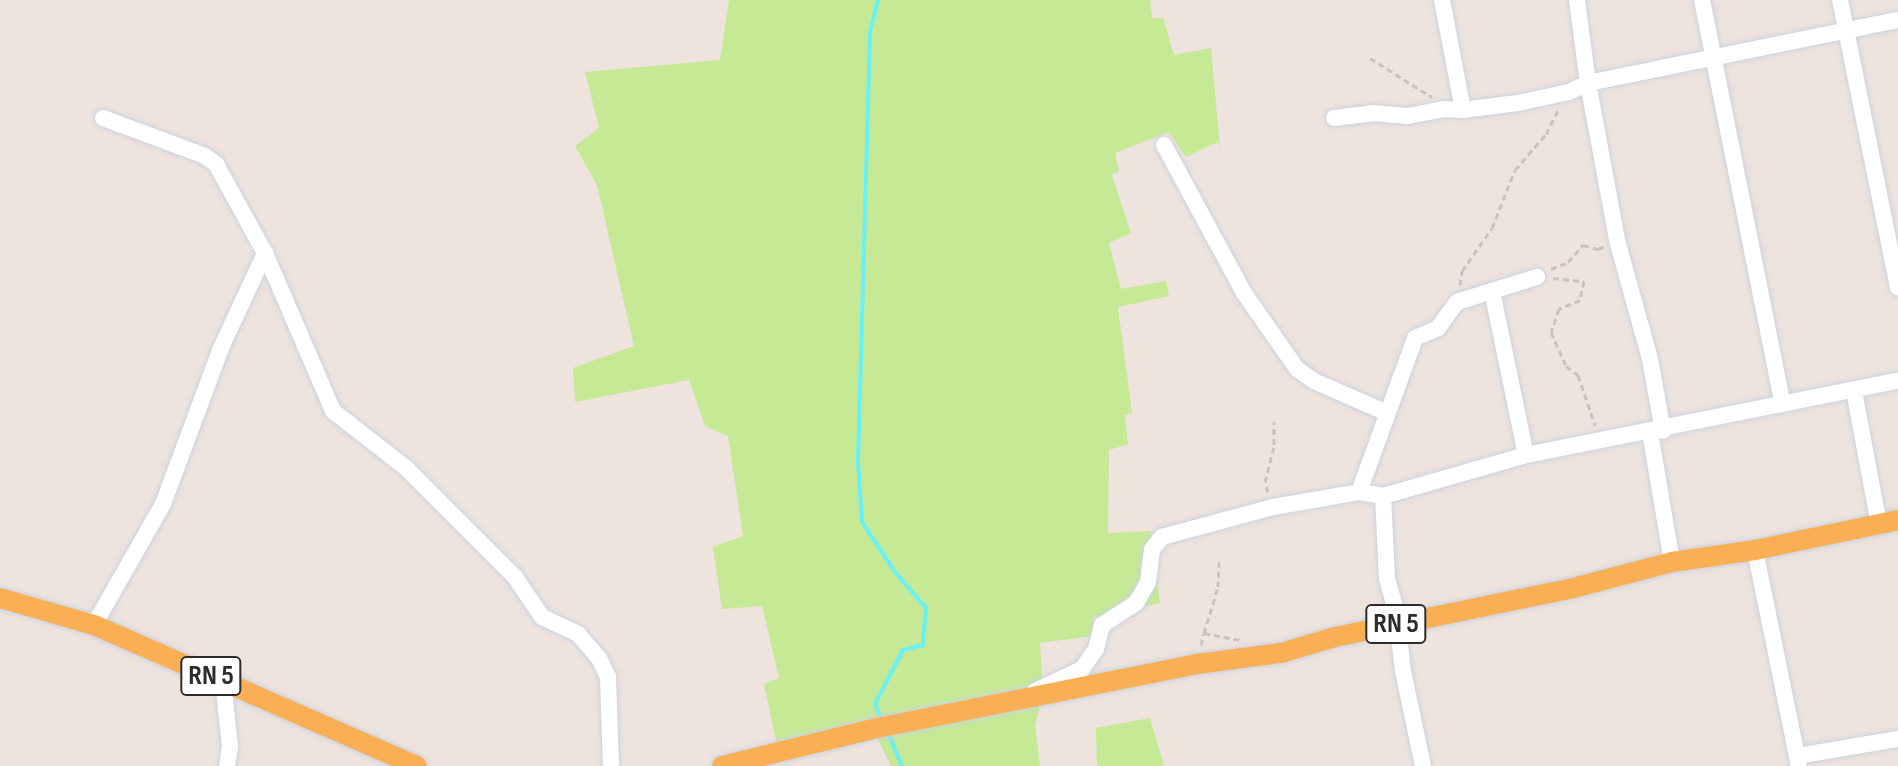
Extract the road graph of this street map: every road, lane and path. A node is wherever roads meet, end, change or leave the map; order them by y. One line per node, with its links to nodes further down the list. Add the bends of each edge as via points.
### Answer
1 (1442, 0): 11 (street)
2 (1577, 0): 9 (street)
3 (1702, 0): 8 (street)
4 (1840, 0): 6 (street)
5 (1898, 20): 6 (street)
6 (1846, 28): 8 (street); 18 (street)
7 (1370, 58): 11 (path)
8 (1712, 58): 9 (street); 23 (street)
9 (1588, 83): 10 (street); 15 (street)
10 (1569, 92): 11 (street); 20 (path, via 1546,134 1515,170 1492,228 1462,271)
11 (1458, 110): 13 (street)
12 (103, 118): 16 (street, via 216,164)
13 (1334, 118)
14 (1164, 145): 24 (street, via 1244,293 1297,369)
15 (1617, 240): 17 (path, via 1598,249 1583,245 1568,262); 26 (street, via 1650,359)
16 (265, 253): 38 (street, via 221,348 163,504); 46 (street, via 333,411 405,467 515,577 542,617 578,634 599,658 608,677)
17 (1537, 277): 19 (street); 27 (path, via 1584,281 1580,300 1559,309 1551,332 1566,366 1578,375)
18 (1898, 287)
19 (1492, 291): 20 (street); 28 (street)
20 (1457, 302): 24 (street, via 1438,328 1415,338)
21 (1898, 381): 22 (street)
22 (1854, 391): 23 (street); 32 (street)
23 (1783, 404): 26 (street)
24 (1385, 412): 29 (street)
25 (1274, 422): 31 (path, via 1265,482)
26 (1656, 431): 27 (street); 35 (street)
27 (1600, 440): 28 (street)
28 (1526, 455): 30 (street)
29 (1359, 492): 30 (street); 31 (street)
30 (1383, 496): 37 (street, via 1385,569)
31 (1273, 507): 41 (street, via 1158,539 1148,582 1136,603 1102,625 1096,649 1082,669)
32 (1888, 522): 33 (main road, RN 5)
33 (1755, 550): 35 (main road, RN 5); 43 (street)
34 (1219, 562): 39 (path, via 1218,587)
35 (1672, 562): 37 (main road, RN 5)
36 (0, 598): 38 (main road, RN 5)
37 (1397, 624): 41 (main road, RN 5, via 1281,653); 48 (street)
38 (94, 625): 40 (main road, RN 5)
39 (1204, 633)
40 (223, 681): 44 (street); 45 (main road, RN 5)
41 (1012, 701): 47 (main road, RN 5)
42 (1898, 739): 43 (street)
43 (1798, 761)
44 (227, 766)
45 (417, 766)
46 (611, 766)
47 (722, 766)
48 (1423, 766)

